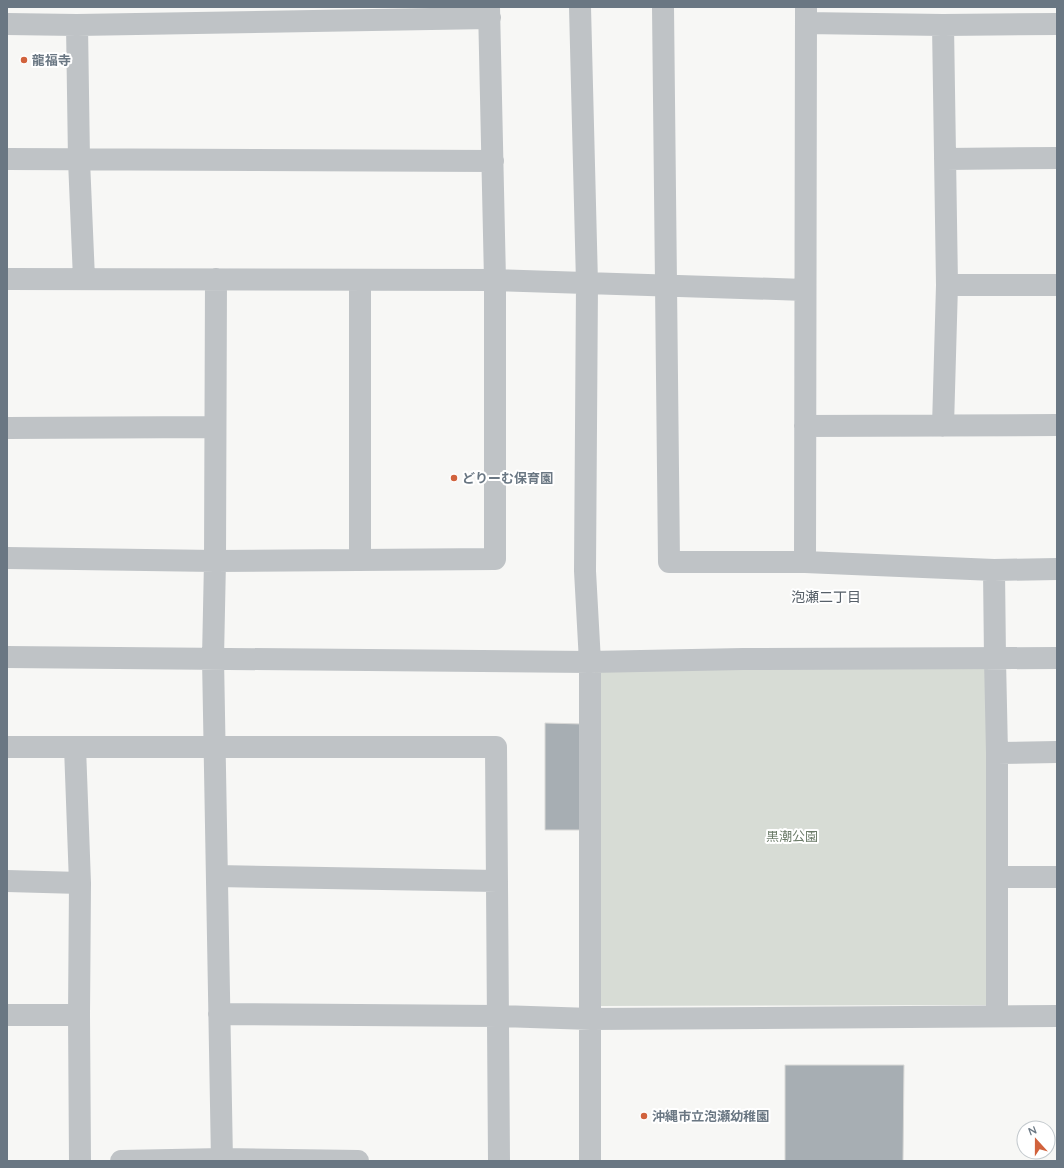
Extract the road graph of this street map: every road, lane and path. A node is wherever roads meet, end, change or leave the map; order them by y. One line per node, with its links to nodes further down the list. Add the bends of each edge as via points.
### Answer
1 (580, 7): 19 (street)
2 (663, 7): 20 (street)
3 (490, 13): 8 (street); 13 (street)
4 (806, 15): 6 (street); 23 (street)
5 (7, 24): 8 (street)
6 (943, 24): 7 (street); 9 (street)
7 (1057, 24)
8 (77, 25): 12 (street)
9 (946, 158): 10 (street); 21 (street)
10 (1057, 158)
11 (7, 160): 12 (street)
12 (79, 160): 13 (street); 15 (street)
13 (493, 162): 18 (street)
14 (7, 279): 15 (street)
15 (84, 279): 16 (street)
16 (216, 279): 17 (street); 27 (street)
17 (360, 280): 18 (street); 30 (street)
18 (495, 280): 19 (street); 30 (street, via 494,559)
19 (587, 283): 20 (street); 39 (street, via 585,571)
20 (665, 285): 23 (street); 32 (street, via 669,562)
21 (947, 285): 22 (street); 26 (street)
22 (1057, 285)
23 (806, 290): 25 (street)
24 (1057, 425): 26 (street)
25 (805, 426): 26 (street); 32 (street)
26 (943, 426)
27 (215, 427): 28 (street); 31 (street)
28 (7, 428)
29 (7, 558): 31 (street)
30 (360, 560): 31 (street)
31 (215, 561): 36 (street)
32 (805, 562): 34 (street)
33 (1057, 569): 34 (street)
34 (994, 570): 38 (street)
35 (7, 657): 36 (street)
36 (213, 658): 39 (street); 41 (street)
37 (1057, 658): 38 (street)
38 (995, 659): 39 (street); 44 (street)
39 (590, 662): 57 (street)
40 (7, 746): 42 (street)
41 (214, 746): 42 (street); 45 (street); 49 (street, via 496,747)
42 (75, 747): 50 (street)
43 (1057, 752): 44 (street)
44 (997, 753): 46 (street)
45 (217, 876): 49 (street); 51 (street)
46 (997, 877): 47 (street); 54 (street)
47 (1057, 877)
48 (7, 881): 50 (street)
49 (497, 881): 55 (street)
50 (80, 883): 53 (street)
51 (219, 1014): 55 (street); 58 (street)
52 (7, 1015): 53 (street)
53 (79, 1015): 59 (street)
54 (997, 1015): 56 (street); 57 (street)
55 (497, 1016): 57 (street); 62 (street)
56 (1057, 1016)
57 (591, 1019): 63 (street)
58 (222, 1160): 60 (street); 61 (street)
59 (80, 1161)
60 (121, 1161)
61 (358, 1161)
62 (499, 1161)
63 (590, 1161)

